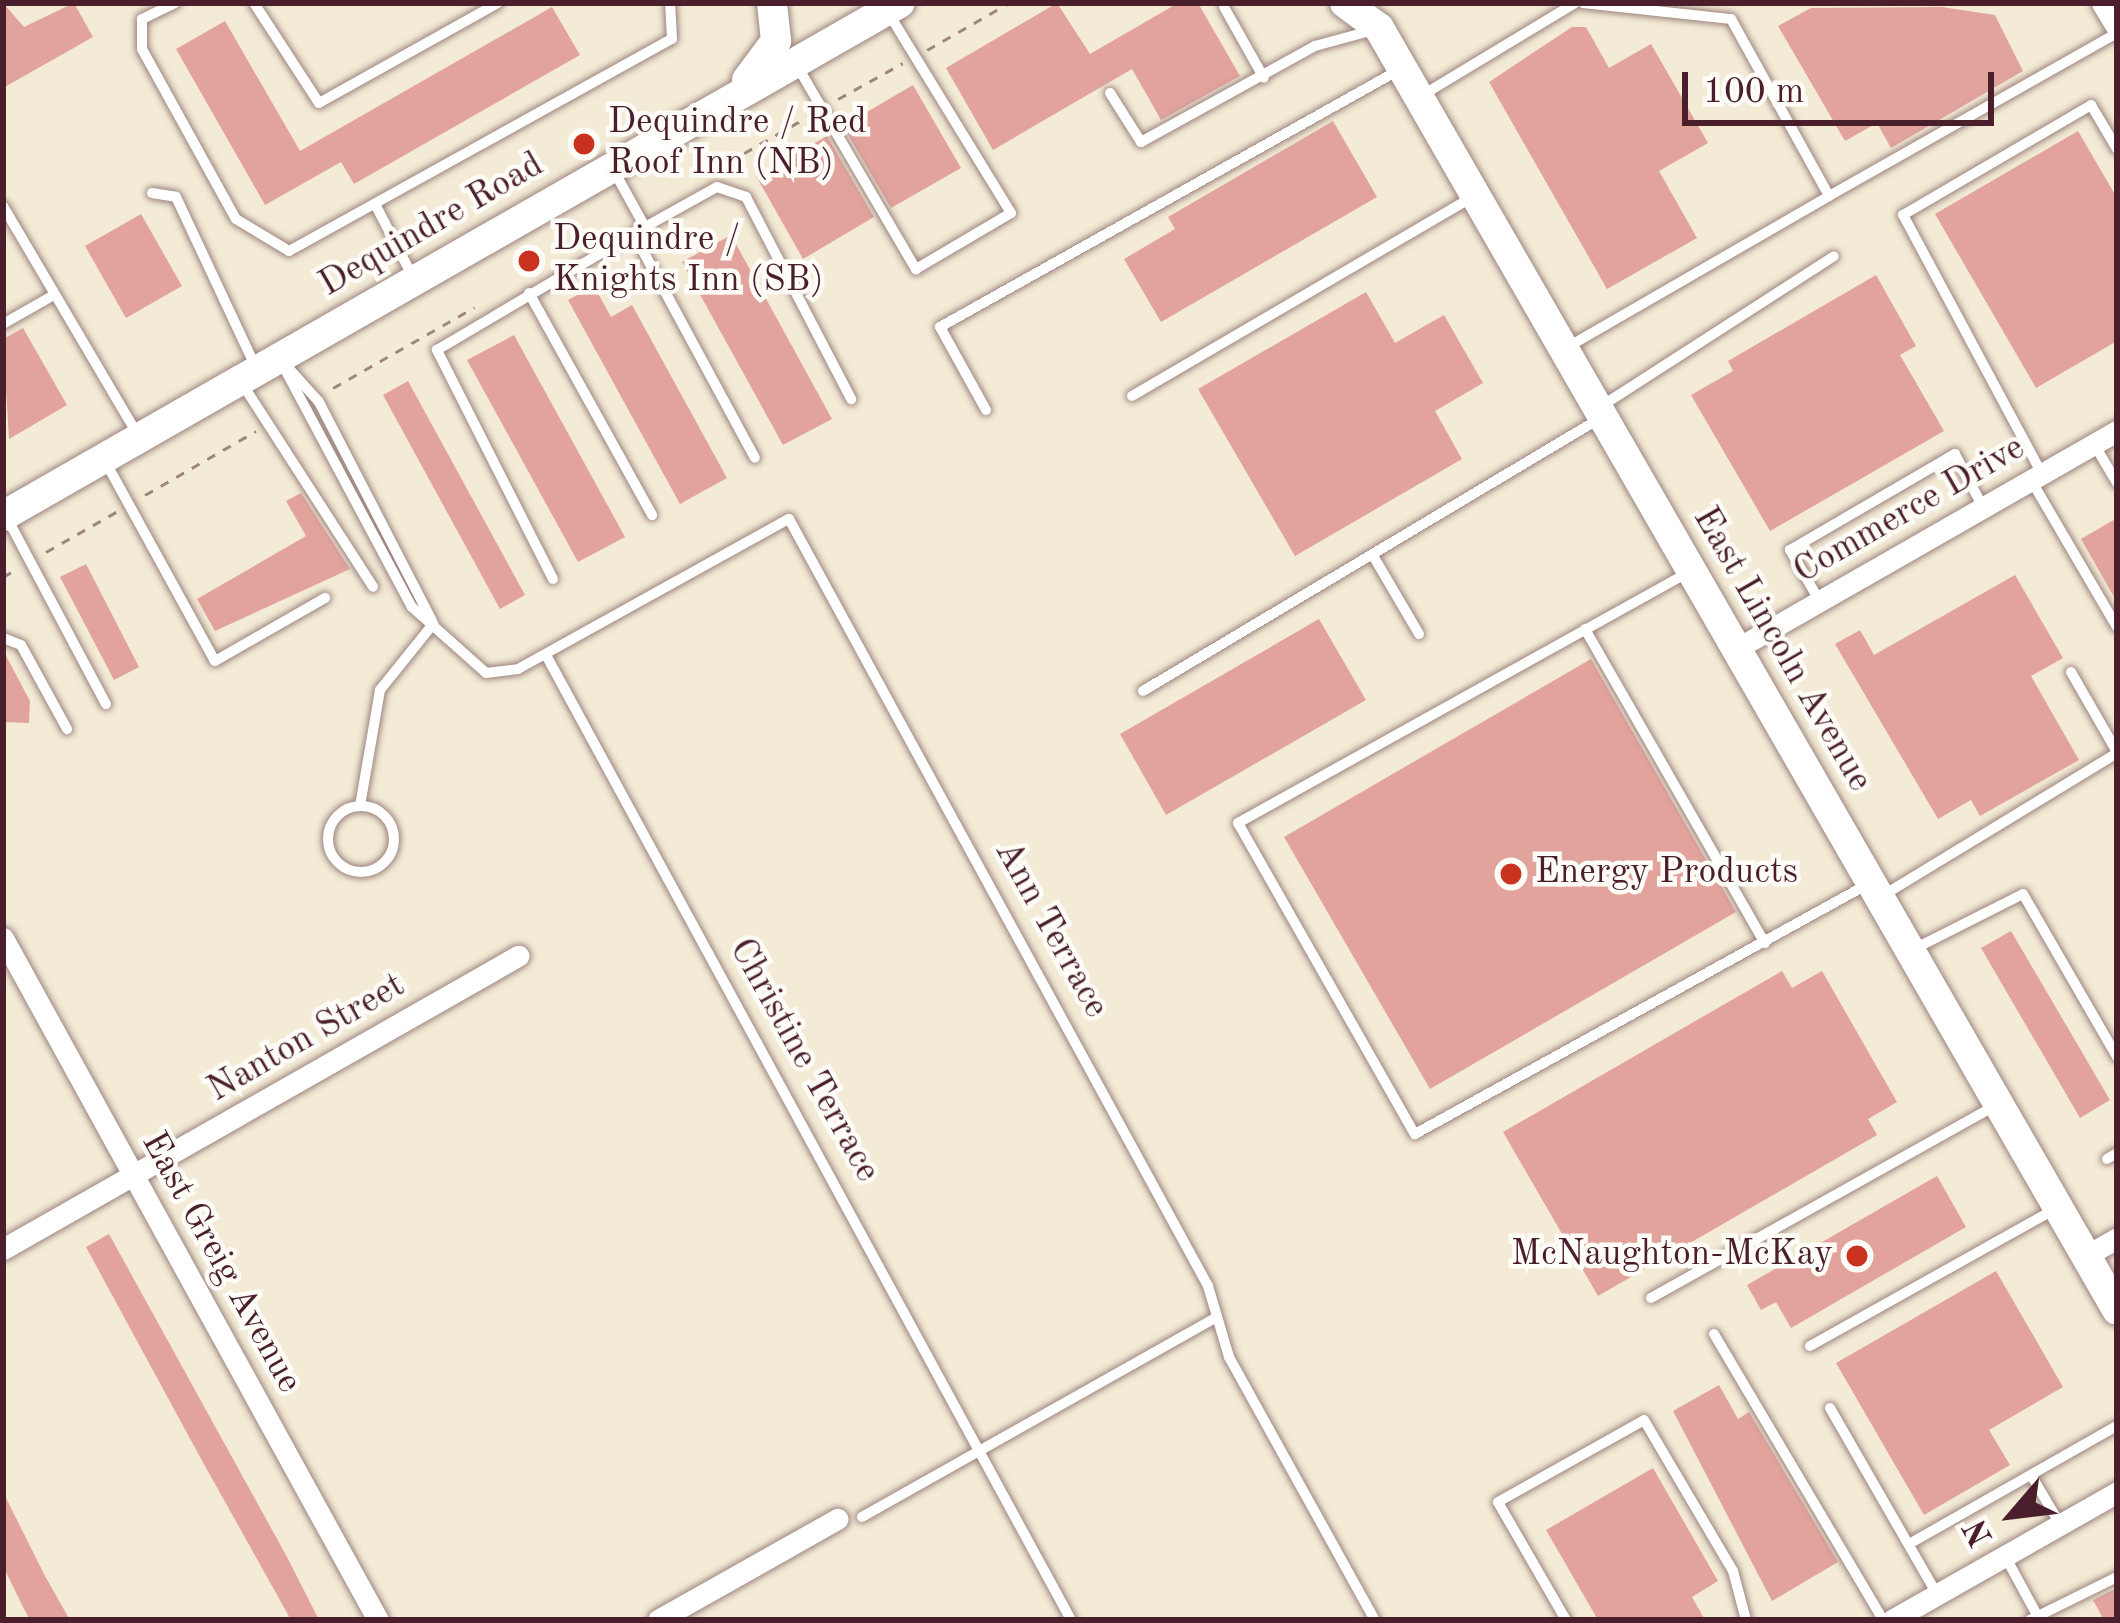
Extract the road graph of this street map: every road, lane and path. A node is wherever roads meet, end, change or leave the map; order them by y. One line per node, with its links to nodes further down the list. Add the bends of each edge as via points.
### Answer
1 (175, 3): 25 (lane, via 142,19 142,49 252,238 289,250)
2 (254, 3): 3 (lane, via 319,103)
3 (498, 3)
4 (670, 3): 25 (lane, via 673,39)
5 (772, 3): 18 (street, via 772,52)
6 (1346, 3): 11 (street, East Lincoln Avenue)
7 (1579, 3): 17 (lane); 23 (lane, via 1731,19)
8 (2102, 3): 12 (street)
9 (893, 7): 13 (street, Dequindre Road); 13 (lane, via 1011,213 916,268)
10 (1224, 8): 15 (lane)
11 (1381, 16): 14 (street, East Lincoln Avenue); 15 (lane)
12 (2117, 30): 23 (lane)
13 (794, 62): 18 (street, Dequindre Road)
14 (1401, 68): 17 (street, East Lincoln Avenue); 36 (lane, via 940,327)
15 (1264, 78): 16 (lane, via 1141,142)
16 (1110, 93)
17 (1418, 97): 22 (street, East Lincoln Avenue)
18 (731, 98): 20 (street, Dequindre Road)
19 (2117, 149): 43 (lane, via 2091,105 1903,215)
20 (612, 168): 26 (lane); 28 (street, Dequindre Road)
21 (152, 193): 33 (lane, via 176,197)
22 (1475, 196): 32 (street, East Lincoln Avenue); 34 (lane)
23 (1829, 196): 32 (lane)
24 (3, 206): 30 (lane)
25 (376, 206): 28 (lane)
26 (645, 226): 29 (lane); 35 (lane, via 717,187 746,197); 41 (lane, via 643,251)
27 (1834, 256): 37 (lane)
28 (415, 280): 33 (street, Dequindre Road)
29 (529, 293): 46 (lane); 50 (lane, via 435,360)
30 (52, 296): 31 (lane); 39 (lane)
31 (3, 324)
32 (1564, 350): 37 (street, East Lincoln Avenue)
33 (259, 370): 39 (street, Dequindre Road); 51 (lane); 54 (lane, via 412,607); 54 (lane, via 319,402)
34 (1132, 396)
35 (851, 398)
36 (986, 410)
37 (1600, 413): 48 (lane); 49 (street, East Lincoln Avenue)
38 (2117, 430): 40 (street, Commerce Drive)
39 (140, 437): 42 (street, Dequindre Road)
40 (2094, 444): 43 (street, Commerce Drive); 44 (lane)
41 (755, 458)
42 (104, 459): 47 (street, Dequindre Road); 52 (lane, via 215,661)
43 (2037, 477): 45 (street, Commerce Drive); 55 (lane)
44 (2117, 483)
45 (1983, 507): 53 (street, Commerce Drive); 53 (lane, via 1955,454 1790,550)
46 (652, 515)
47 (4, 516): 63 (lane)
48 (1375, 559): 57 (lane); 62 (lane)
49 (1691, 571): 56 (lane); 59 (street, East Lincoln Avenue)
50 (553, 579)
51 (373, 587)
52 (325, 598)
53 (1819, 601): 59 (street, Commerce Drive)
54 (433, 624): 60 (lane, via 486,673); 66 (lane, via 380,690)
55 (2117, 627)
56 (1586, 629): 69 (lane); 69 (lane, via 1238,823 1403,1113 1415,1134)
57 (1419, 634)
58 (3, 638): 64 (lane, via 21,645)
59 (1736, 649): 67 (street, East Lincoln Avenue)
60 (546, 655): 81 (lane, Ann Terrace, via 789,519); 86 (lane, Christine Terrace)
61 (2071, 672): 65 (lane)
62 (1143, 691)
63 (106, 704)
64 (67, 729)
65 (2117, 752): 67 (lane)
66 (360, 806): 66 (lane, via 334,820 328,839 334,859 362,873 384,864 394,832)
67 (1875, 890): 69 (lane); 70 (street, East Lincoln Avenue)
68 (3, 938): 74 (street, East Greig Avenue)
69 (1765, 943)
70 (1910, 951): 72 (lane, via 2023,894); 73 (street, East Lincoln Avenue)
71 (518, 956): 74 (street, Nanton Street)
72 (2117, 1057)
73 (1999, 1104): 75 (street, East Lincoln Avenue); 79 (lane)
74 (134, 1175): 77 (street, Nanton Street); 97 (street, East Greig Avenue)
75 (2058, 1207): 78 (street, East Lincoln Avenue); 83 (lane)
76 (2117, 1238): 78 (street)
77 (3, 1249)
78 (2086, 1256): 80 (street, East Lincoln Avenue)
79 (1651, 1298)
80 (2117, 1310)
81 (1217, 1318): 86 (lane); 100 (lane, Ann Terrace)
82 (1714, 1334): 103 (lane)
83 (1810, 1346)
84 (1830, 1408): 92 (lane)
85 (2117, 1426): 87 (lane)
86 (982, 1448): 89 (lane); 99 (lane, Christine Terrace)
87 (2031, 1474): 91 (lane); 92 (lane)
88 (2117, 1492): 91 (street)
89 (862, 1517)
90 (837, 1519): 98 (street)
91 (2060, 1524): 93 (street)
92 (1909, 1544): 95 (lane)
93 (2005, 1556): 95 (street); 96 (lane)
94 (2117, 1577): 96 (lane)
95 (1937, 1594): 103 (street)
96 (2034, 1618)
97 (378, 1620)
98 (658, 1620)
99 (1071, 1620)
100 (1375, 1620)
101 (1566, 1620): 102 (lane, via 1498,1502 1644,1420 1733,1571)
102 (1746, 1620)
103 (1887, 1620)

